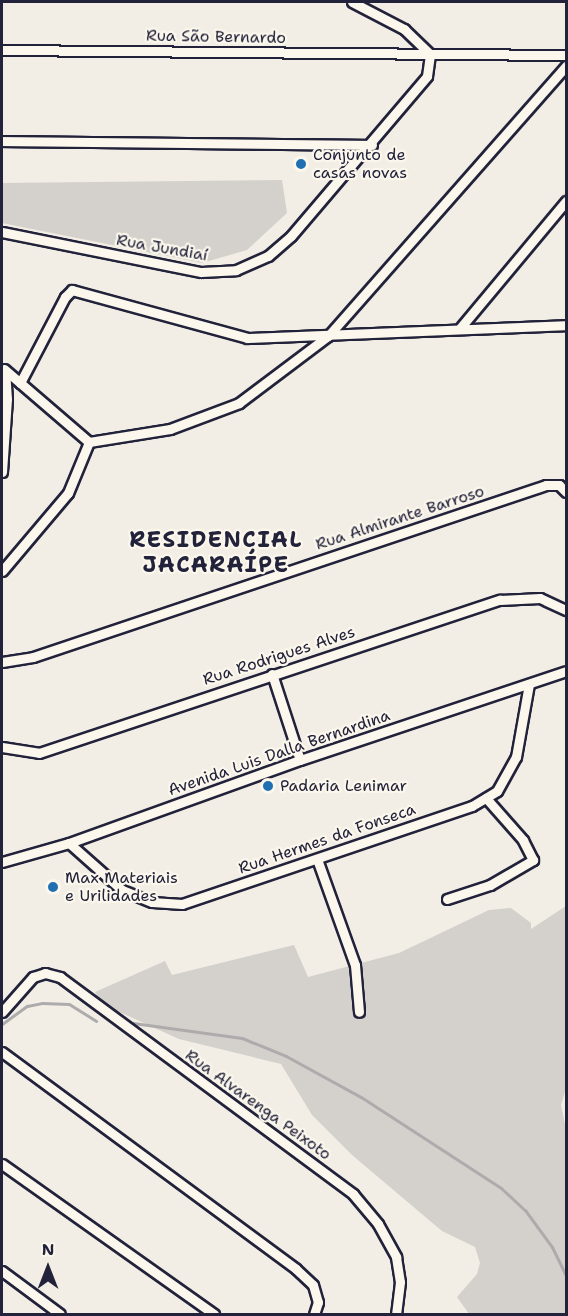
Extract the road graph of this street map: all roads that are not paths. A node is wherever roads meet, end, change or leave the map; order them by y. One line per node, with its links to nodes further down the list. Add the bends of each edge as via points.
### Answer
1 (352, 2): 3 (street, via 404,29)
2 (2, 50): 3 (street, Rua São Bernardo)
3 (430, 54): 4 (street, Rua São Bernardo); 7 (street, Rua Jundiaí, via 427,76)
4 (567, 55)
5 (567, 66): 12 (street)
6 (2, 141): 7 (street)
7 (372, 145): 9 (street, Rua Jundiaí, via 291,236 268,256 236,270 201,272)
8 (567, 201): 11 (street)
9 (2, 232)
10 (567, 325): 11 (street)
11 (460, 327): 12 (street)
12 (328, 336): 14 (street, via 247,338 72,290 64,297); 15 (street, via 239,403 170,429)
13 (3, 368): 14 (street); 16 (street, via 8,376)
14 (20, 382): 15 (street)
15 (89, 442): 18 (street, via 68,493)
16 (2, 472)
17 (567, 492): 20 (street, Rua Almirante Barroso, via 559,485 546,485 33,657)
18 (2, 572)
19 (567, 610): 22 (street, Rua Rodrigues Alves, via 540,598 500,600)
20 (2, 662)
21 (567, 671): 23 (street, Avenida Luis Dalla Bernardina)
22 (272, 674): 24 (street, Rua Rodrigues Alves, via 39,753); 25 (street)
23 (529, 684): 25 (street, Avenida Luis Dalla Bernardina); 26 (street, Rua Hermes da Fonseca, via 516,757 497,791)
24 (2, 747)
25 (300, 760): 27 (street, Avenida Luis Dalla Bernardina)
26 (486, 798): 28 (street, Rua Hermes da Fonseca); 30 (street, via 523,840 533,860 490,885)
27 (69, 843): 28 (street, Rua Hermes da Fonseca, via 122,890 152,902 182,904); 29 (street, Avenida Luis Dalla Bernardina)
28 (317, 859): 32 (street, via 355,965)
29 (2, 862)
30 (447, 899)
31 (2, 1012): 39 (street, Rua Alvarenga Peixoto, via 33,977 60,977 353,1194 378,1224 396,1257 400,1282)
32 (359, 1012)
33 (2, 1052): 38 (street, via 296,1269 313,1285 318,1302)
34 (2, 1164): 37 (street)
35 (2, 1271): 36 (street)
36 (60, 1314)
37 (214, 1314)
38 (314, 1314)
39 (396, 1314)

